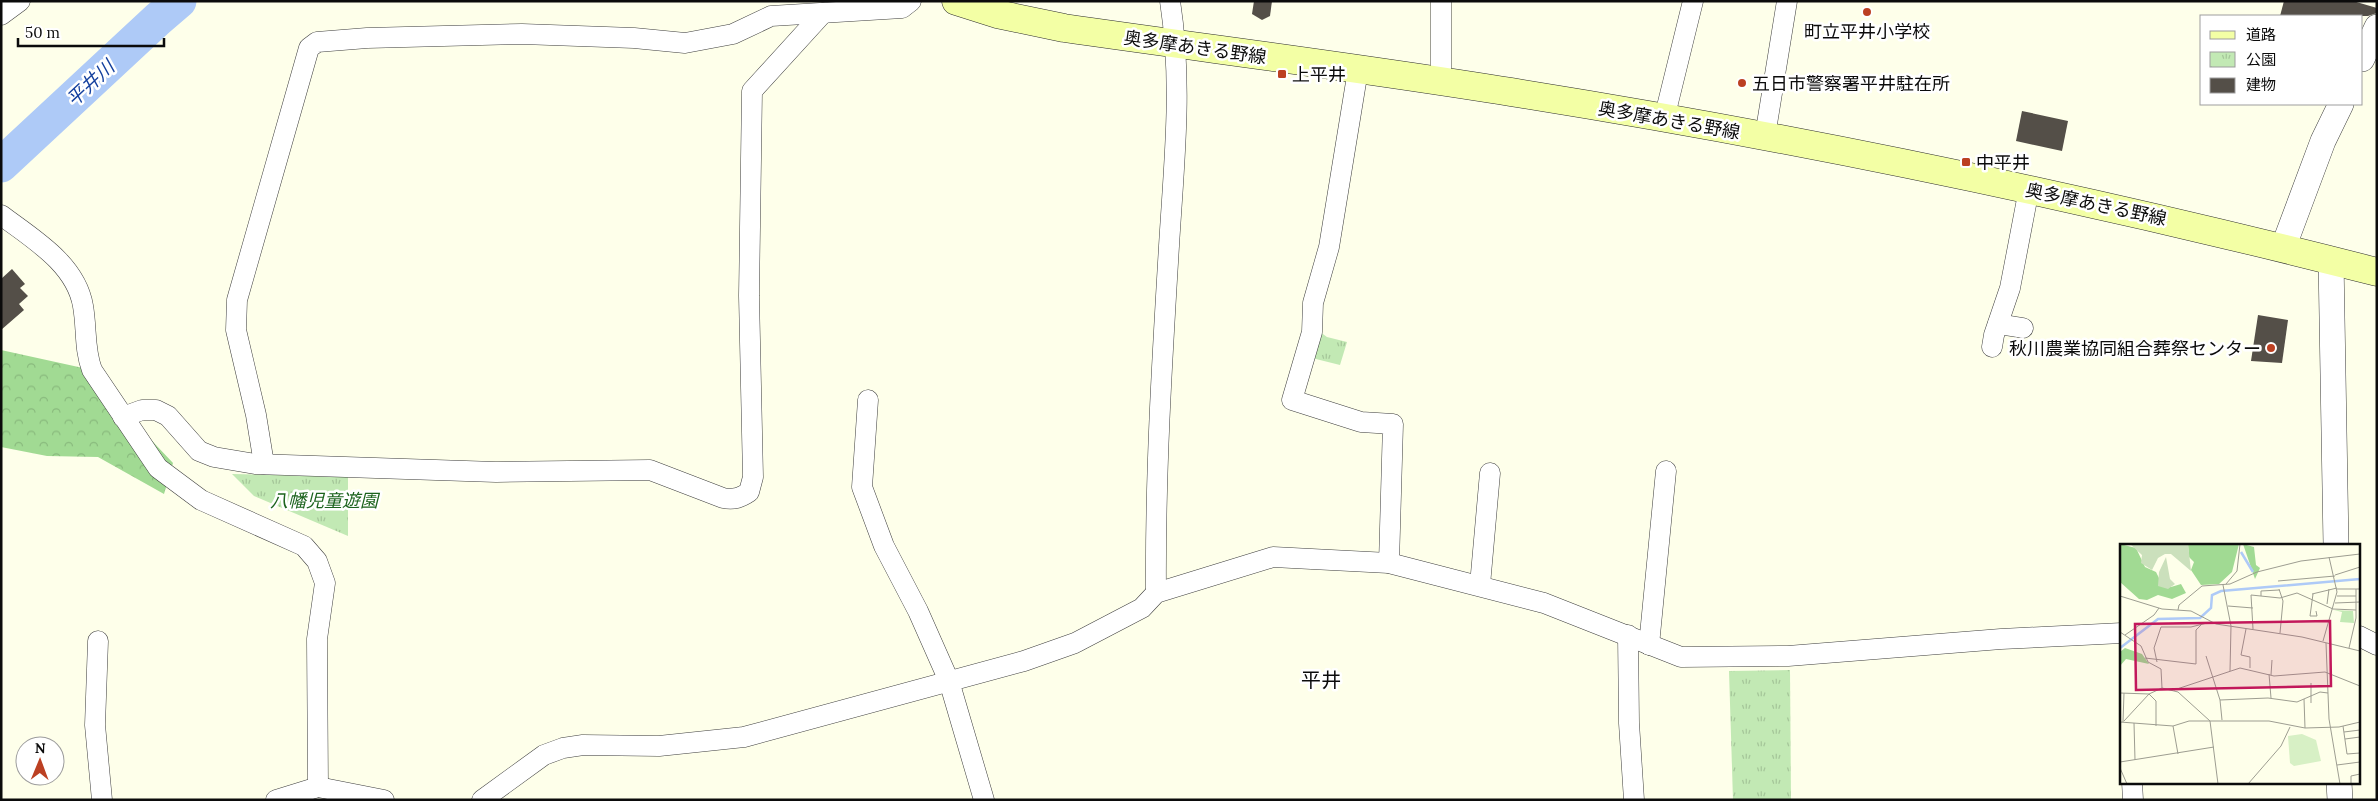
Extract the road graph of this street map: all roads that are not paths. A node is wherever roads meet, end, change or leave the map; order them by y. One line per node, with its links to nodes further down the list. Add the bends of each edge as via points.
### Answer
1 (20, 1): 9 (street)
2 (911, 1): 8 (street, via 902,8)
3 (956, 1): 11 (main road, 奥多摩あきる野線, via 1036,22)
4 (1170, 1): 11 (street)
5 (1441, 1): 14 (street)
6 (1693, 1): 16 (street)
7 (1787, 1): 17 (street)
8 (823, 13): 28 (street, via 771,16 734,34 685,43 522,34 316,42 309,48 237,300 236,330); 28 (street, via 752,92 749,296 753,477 749,492 733,500 723,498 650,470 496,472)
9 (1, 15)
10 (2377, 27): 12 (street)
11 (1177, 44): 13 (main road, 奥多摩あきる野線); 34 (street, via 1178,127 1155,503)
12 (2363, 57)
13 (1358, 70): 14 (main road, 奥多摩あきる野線); 32 (street, via 1329,247 1313,303 1312,332 1292,400 1361,422 1394,424)
14 (1441, 82): 16 (main road, 奥多摩あきる野線)
15 (2341, 105): 20 (street, via 2323,141)
16 (1664, 119): 17 (main road, 奥多摩あきる野線)
17 (1765, 136): 18 (main road, 奥多摩あきる野線)
18 (2029, 189): 20 (main road, 奥多摩あきる野線); 23 (street, via 2010,288)
19 (1, 214): 27 (street, via 68,269 77,283 92,370)
20 (2284, 248): 21 (main road, 奥多摩あきる野線)
21 (2331, 260): 22 (main road, 奥多摩あきる野線); 31 (street)
22 (2377, 272)
23 (1998, 324): 24 (street); 25 (street)
24 (2023, 328)
25 (1992, 348)
26 (868, 400): 41 (street, via 862,487 884,546)
27 (123, 417): 28 (street, via 142,410 156,410 168,416 200,451 214,457); 44 (street, via 158,468 179,485 201,500 304,546 317,561 325,583 318,639)
28 (264, 464)
29 (1666, 471): 39 (street)
30 (1490, 473): 33 (street)
31 (2336, 544)
32 (1389, 563): 33 (street); 34 (street, via 1273,557)
33 (1480, 585): 36 (street, via 1544,603)
34 (1156, 593): 41 (street, via 1142,608 1075,643 1024,661)
35 (2120, 633): 39 (street, via 1788,656 1681,657)
36 (1628, 635): 39 (street); 50 (street)
37 (2360, 636): 40 (street)
38 (98, 641): 45 (street, via 95,725)
39 (1649, 645)
40 (2377, 645)
41 (949, 681): 48 (street, via 744,737 659,746 583,745 564,748 544,755); 49 (street)
42 (2132, 784): 51 (street)
43 (2339, 784): 52 (street)
44 (318, 787): 46 (street); 47 (street)
45 (102, 800)
46 (276, 800)
47 (384, 800)
48 (482, 800)
49 (984, 800)
50 (1634, 800)
51 (2133, 800)
52 (2340, 800)

